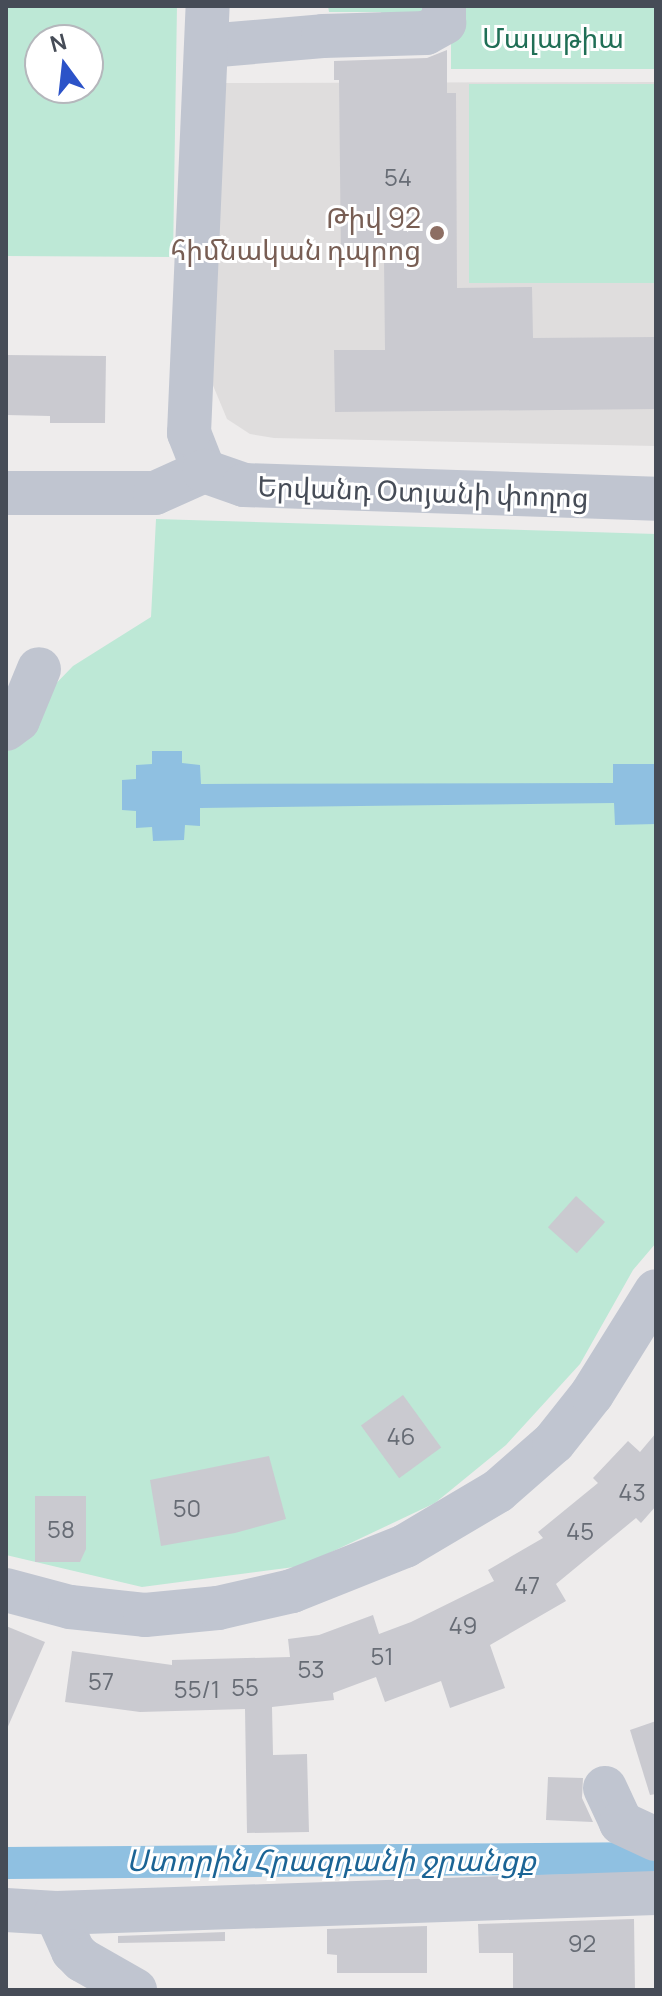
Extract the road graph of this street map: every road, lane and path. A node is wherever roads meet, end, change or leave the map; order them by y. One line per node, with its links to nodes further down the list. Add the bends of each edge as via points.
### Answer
1 (444, 6): 2 (street, via 444,23 426,33 323,36)
2 (208, 26): 3 (street, via 189,433)
3 (204, 471): 4 (street, via 155,493); 5 (street, Երվանդ Օտյանի փողոց, via 244,485)
4 (6, 493)
5 (656, 499)
6 (39, 669): 7 (street, via 18,720)
7 (6, 729)
8 (656, 1291): 9 (street, via 592,1394 554,1442 498,1491 405,1546 292,1591 218,1608 145,1615 70,1607)
9 (6, 1590)
10 (605, 1788): 11 (street, via 621,1823)
11 (656, 1839)
12 (656, 1893): 14 (street)
13 (6, 1910): 14 (street)
14 (56, 1913): 15 (street, via 82,1960)
15 (135, 1990)

